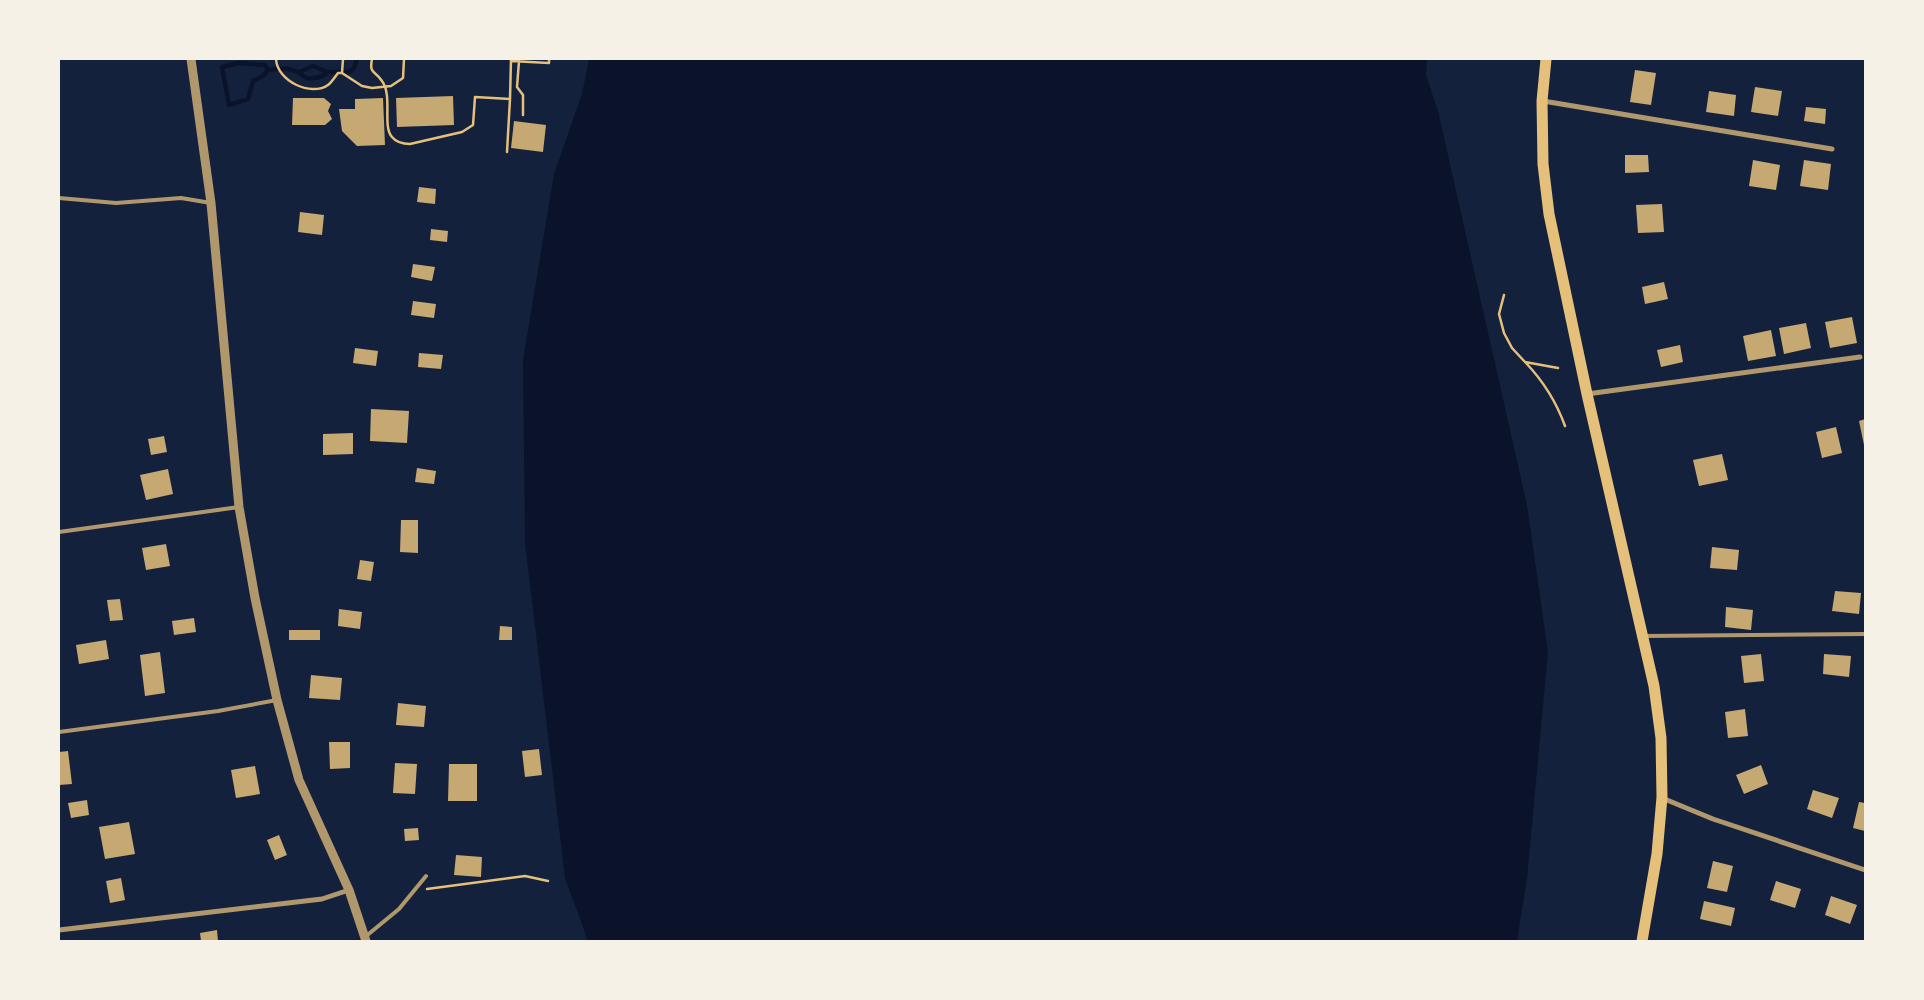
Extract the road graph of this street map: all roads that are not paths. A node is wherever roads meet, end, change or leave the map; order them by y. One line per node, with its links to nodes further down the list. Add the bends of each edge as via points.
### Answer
1 (191, 59): 6 (street)
2 (1546, 59): 3 (main road)
3 (1542, 101): 4 (street); 8 (main road, via 1543,164 1549,214)
4 (1832, 149)
5 (59, 198): 6 (lane, via 116,203 181,198)
6 (211, 203): 9 (street)
7 (1860, 357): 8 (street)
8 (1587, 394): 12 (main road)
9 (239, 507): 10 (lane); 13 (street)
10 (59, 532)
11 (1865, 634): 12 (lane)
12 (1643, 636): 15 (main road, via 1660,729)
13 (277, 700): 14 (lane); 18 (street, via 299,780)
14 (59, 732)
15 (1662, 797): 16 (street, via 1713,819); 21 (main road, via 1657,854)
16 (1865, 870)
17 (426, 876): 20 (lane, via 399,908)
18 (349, 890): 19 (street, via 322,899); 20 (street)
19 (59, 930)
20 (365, 939)
21 (1642, 941)

